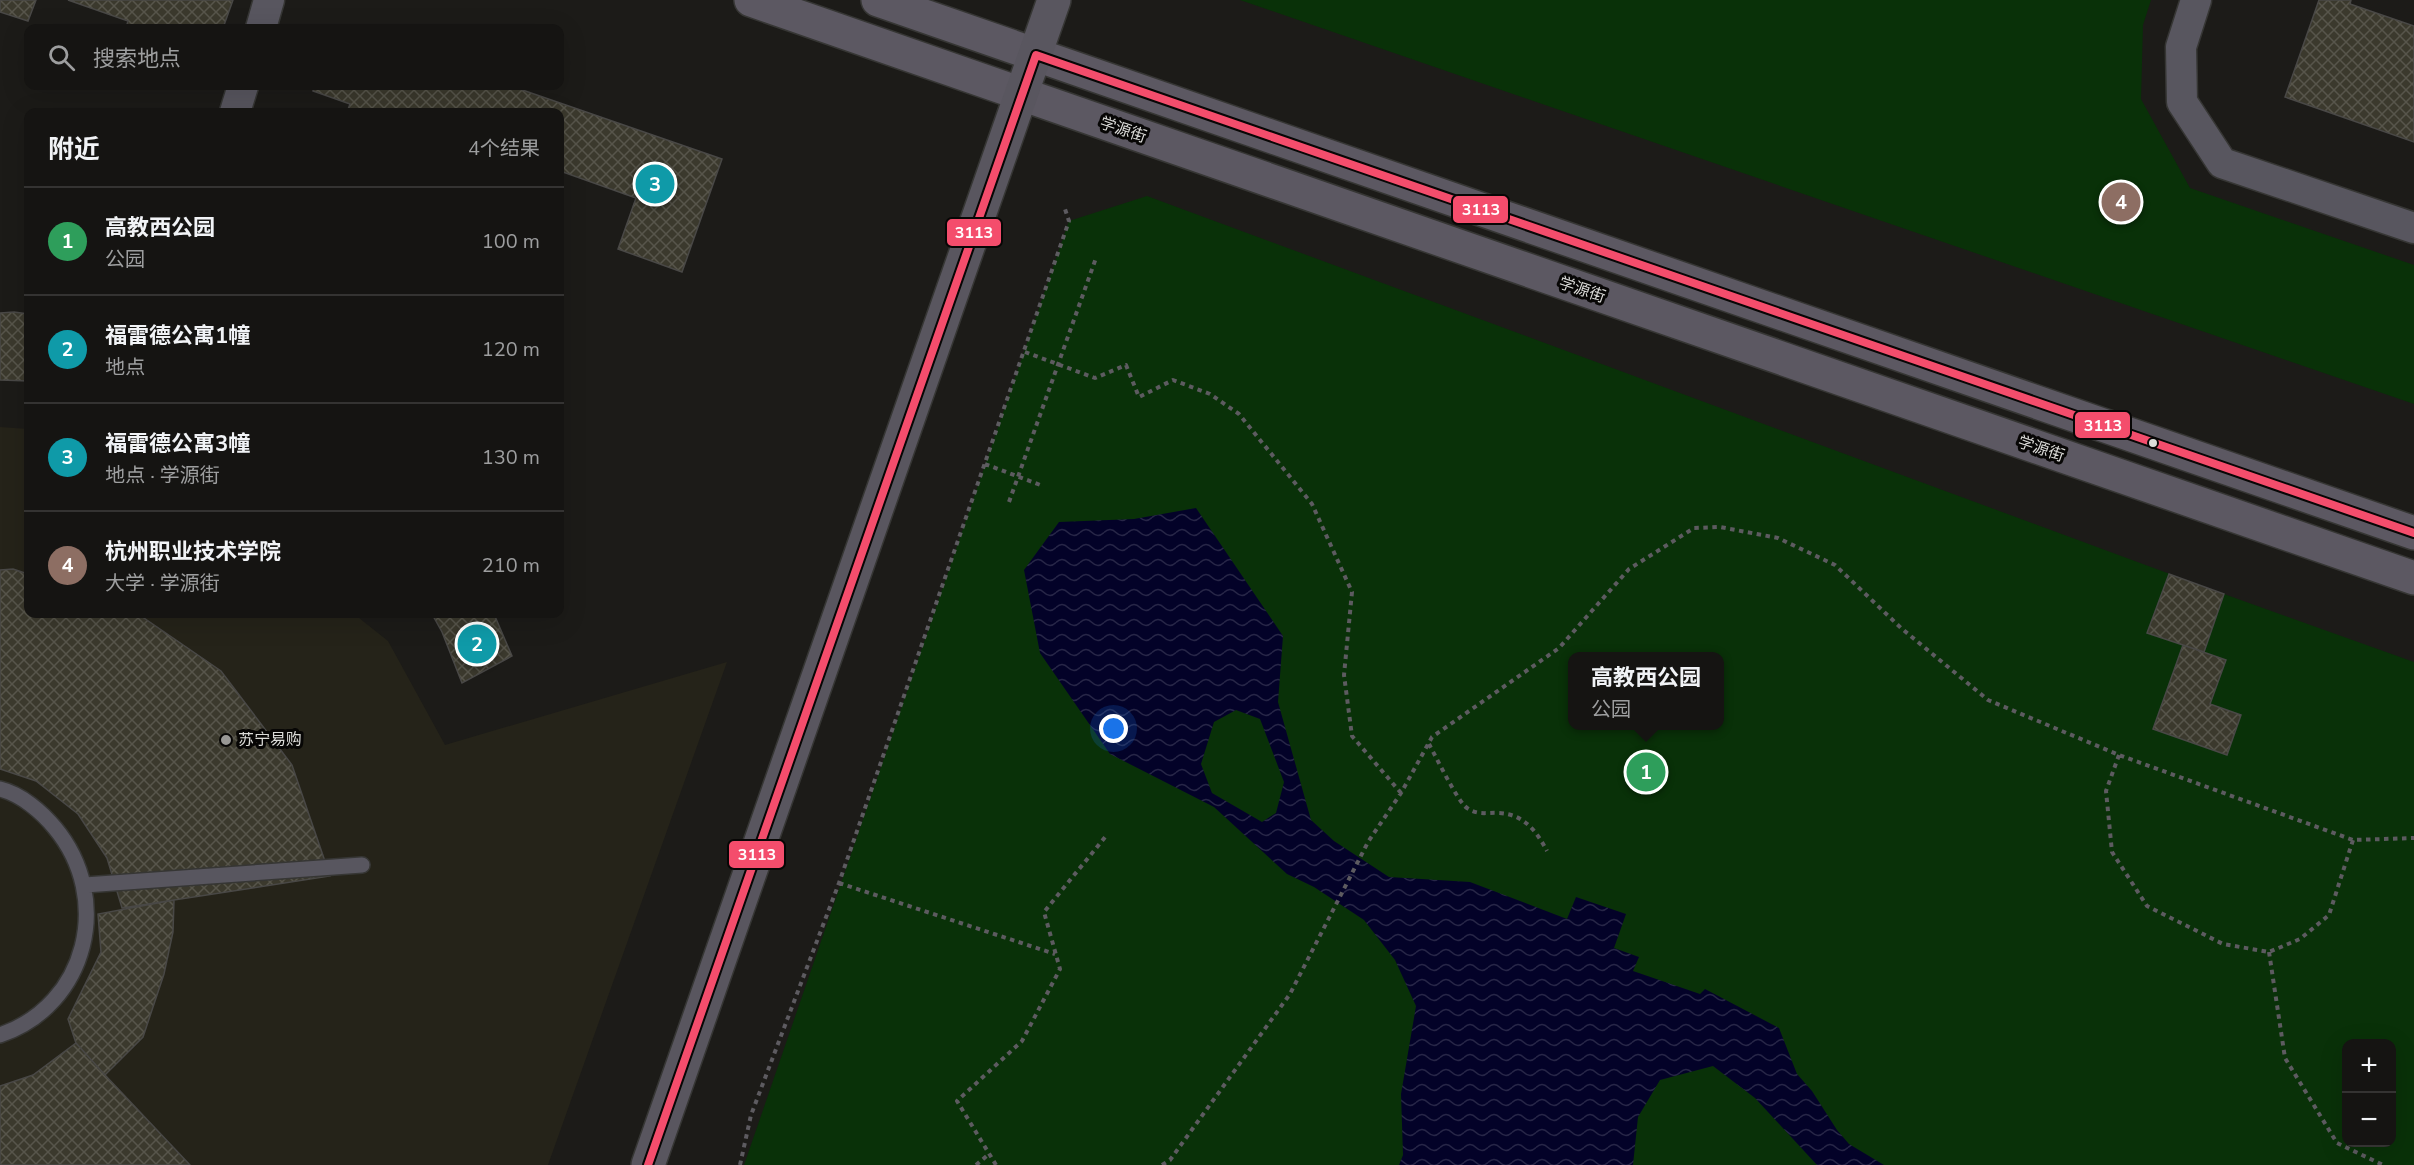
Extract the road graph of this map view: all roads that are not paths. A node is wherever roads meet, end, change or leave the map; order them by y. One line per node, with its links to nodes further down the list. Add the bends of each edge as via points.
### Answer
1 (269, 0): 6 (street)
2 (751, 0): 9 (main road, 学源街)
3 (878, 0): 7 (main road)
4 (1054, 0): 7 (main road)
5 (2196, 0): 11 (street, via 2181,47 2182,102 2222,164)
6 (262, 24)
7 (1036, 55): 9 (main road); 12 (main road)
8 (242, 90): 10 (street)
9 (1022, 95): 13 (main road, 学源街); 18 (main road)
10 (236, 108)
11 (2414, 228)
12 (2414, 533)
13 (2414, 578)
14 (0, 789): 16 (lane, via 42,813 70,846)
15 (362, 865): 16 (lane)
16 (85, 885): 17 (lane, via 87,927 76,968 52,1004 18,1029)
17 (0, 1035)
18 (648, 1165)

